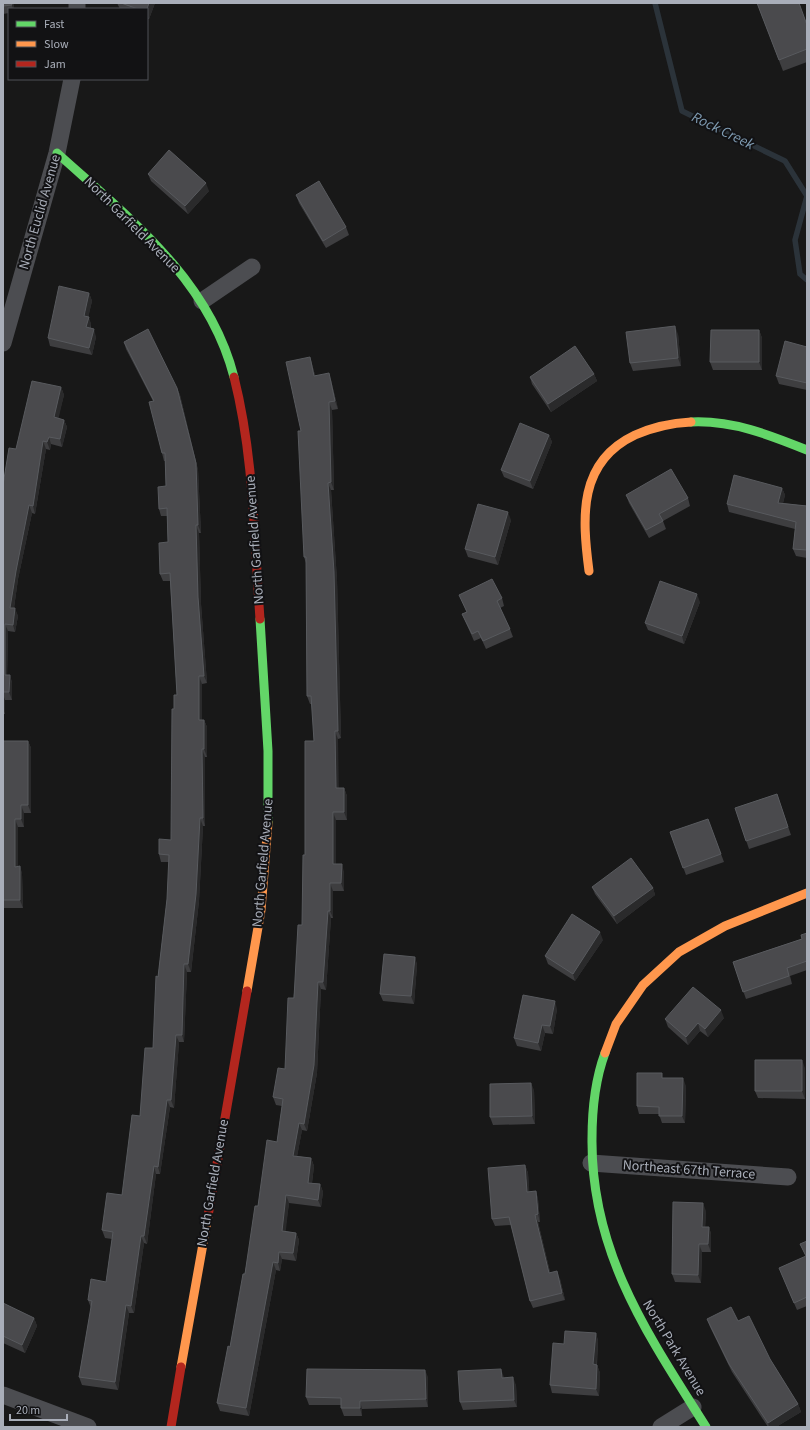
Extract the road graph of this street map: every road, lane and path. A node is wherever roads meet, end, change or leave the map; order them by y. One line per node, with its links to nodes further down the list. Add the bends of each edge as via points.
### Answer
1 (72, 80): 2 (street, North Euclid Avenue)
2 (57, 153): 4 (street, North Garfield Avenue, via 149,238 177,268); 5 (street, North Euclid Avenue)
3 (252, 267): 4 (street)
4 (202, 301): 14 (street, North Garfield Avenue, via 226,352 238,392 249,453 269,774 261,910)
5 (3, 343)
6 (807, 450): 7 (street, via 738,427 699,421 651,428 628,438 598,465 589,484 584,538)
7 (589, 571)
8 (807, 893): 9 (street, North Park Avenue, via 704,935 678,953 643,986 624,1011 608,1039 599,1069 590,1134)
9 (591, 1163): 10 (street, Northeast 67th Terrace); 12 (street, North Park Avenue, via 594,1194 602,1225 628,1296 654,1347)
10 (788, 1177)
11 (3, 1395): 13 (street)
12 (693, 1407): 15 (street); 16 (street, North Park Avenue)
13 (88, 1427)
14 (171, 1427)
15 (662, 1427)
16 (706, 1427)

